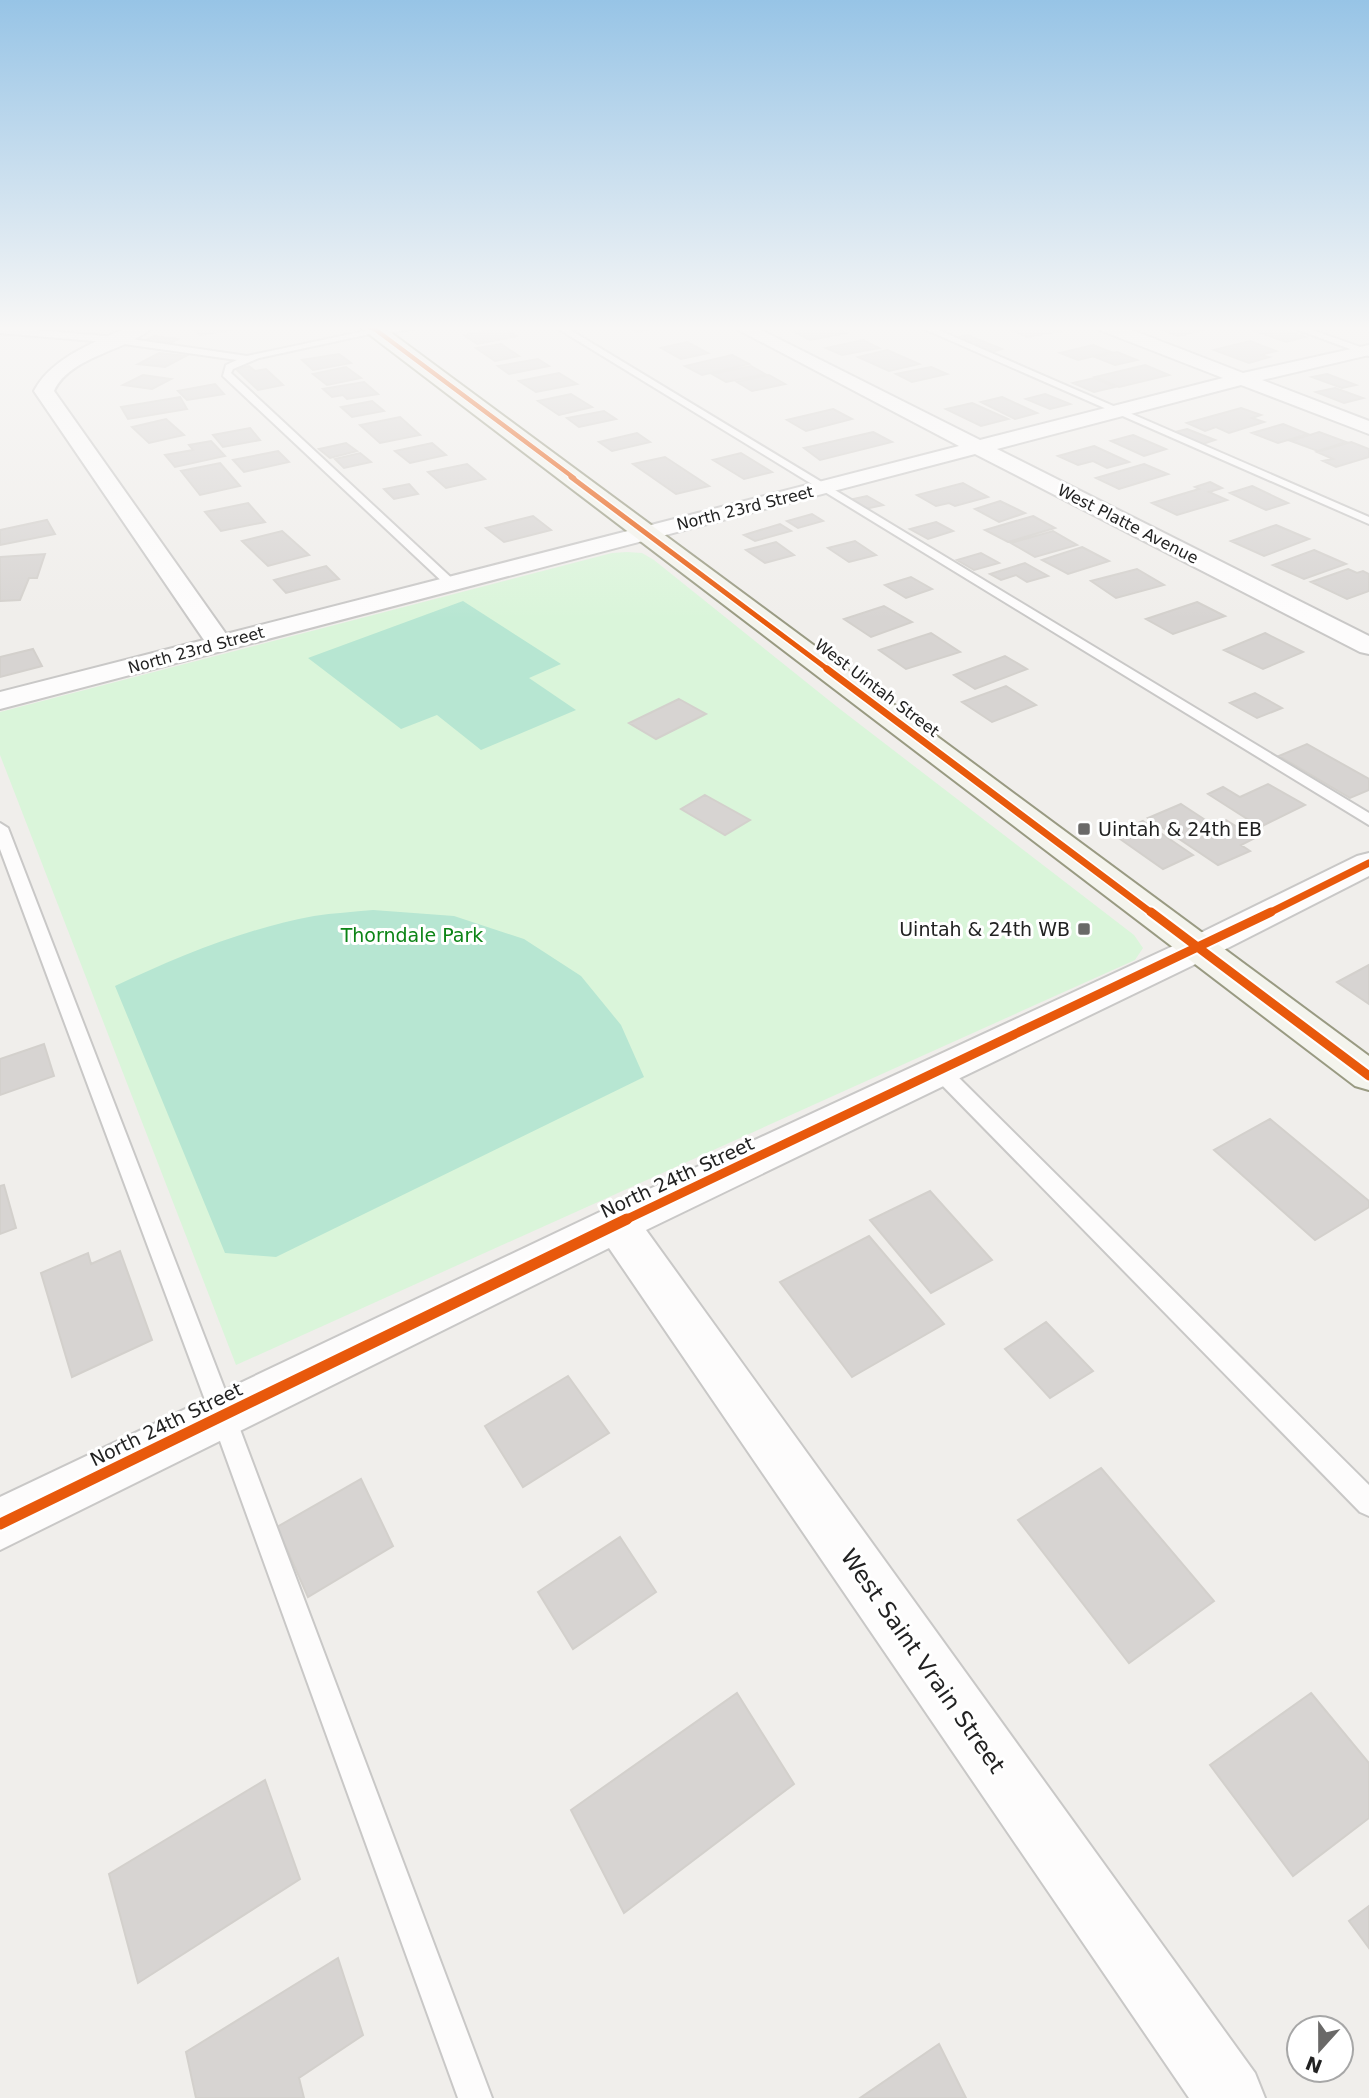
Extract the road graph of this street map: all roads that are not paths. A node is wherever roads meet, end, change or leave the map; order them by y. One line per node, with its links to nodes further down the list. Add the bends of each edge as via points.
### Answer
1 (65, 423): 13 (street)
2 (279, 423): 12 (lane)
3 (499, 423): 11 (main road, West Uintah Street)
4 (717, 423): 9 (lane)
5 (928, 423): 8 (street, West Platte Avenue)
6 (1076, 423): 8 (street, North 23rd Street)
7 (1142, 423): 10 (lane)
8 (979, 449): 9 (street, North 23rd Street); 14 (street, West Platte Avenue)
9 (824, 488): 11 (street, North 23rd Street); 16 (lane)
10 (1369, 521)
11 (648, 533): 12 (street, North 23rd Street); 19 (main road, West Uintah Street)
12 (452, 584): 13 (street, North 23rd Street)
13 (220, 645): 15 (street, North 23rd Street)
14 (1369, 646)
15 (0, 701)
16 (1369, 820)
17 (0, 828): 23 (lane)
18 (1369, 863): 19 (street, North 24th Street)
19 (1199, 948): 20 (street, North 24th Street); 21 (main road, West Uintah Street)
20 (940, 1071): 22 (street, North 24th Street); 24 (lane)
21 (1369, 1076)
22 (617, 1224): 23 (street, North 24th Street); 27 (street, West Saint Vrain Street)
23 (223, 1416): 25 (street, North 24th Street); 26 (lane)
24 (1369, 1503)
25 (0, 1524)
26 (475, 2098)
27 (1230, 2098)

